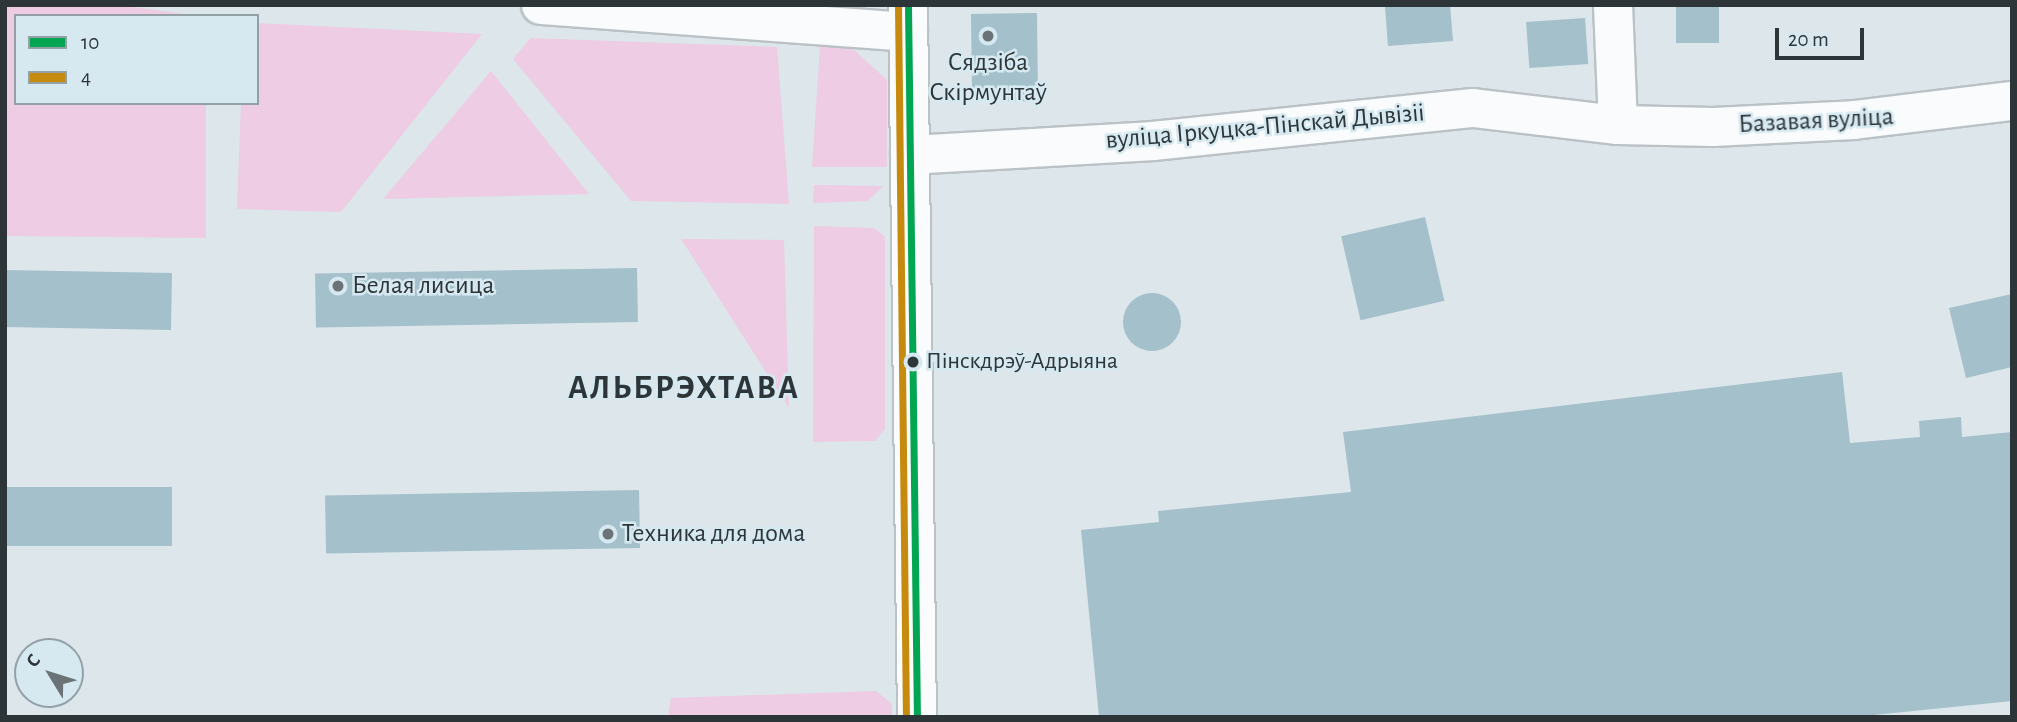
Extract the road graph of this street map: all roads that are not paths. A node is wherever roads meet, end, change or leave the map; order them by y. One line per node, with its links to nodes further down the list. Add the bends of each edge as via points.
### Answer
1 (541, 5): 3 (street)
2 (1613, 5): 5 (street)
3 (908, 19): 6 (street)
4 (2012, 102): 5 (street, Базавая вуліца, via 1854,120)
5 (1618, 125): 6 (street, вуліца Іркуцка-Пінскай Дывізіі, via 1473,107 1153,141)
6 (911, 155): 7 (street)
7 (917, 717)

